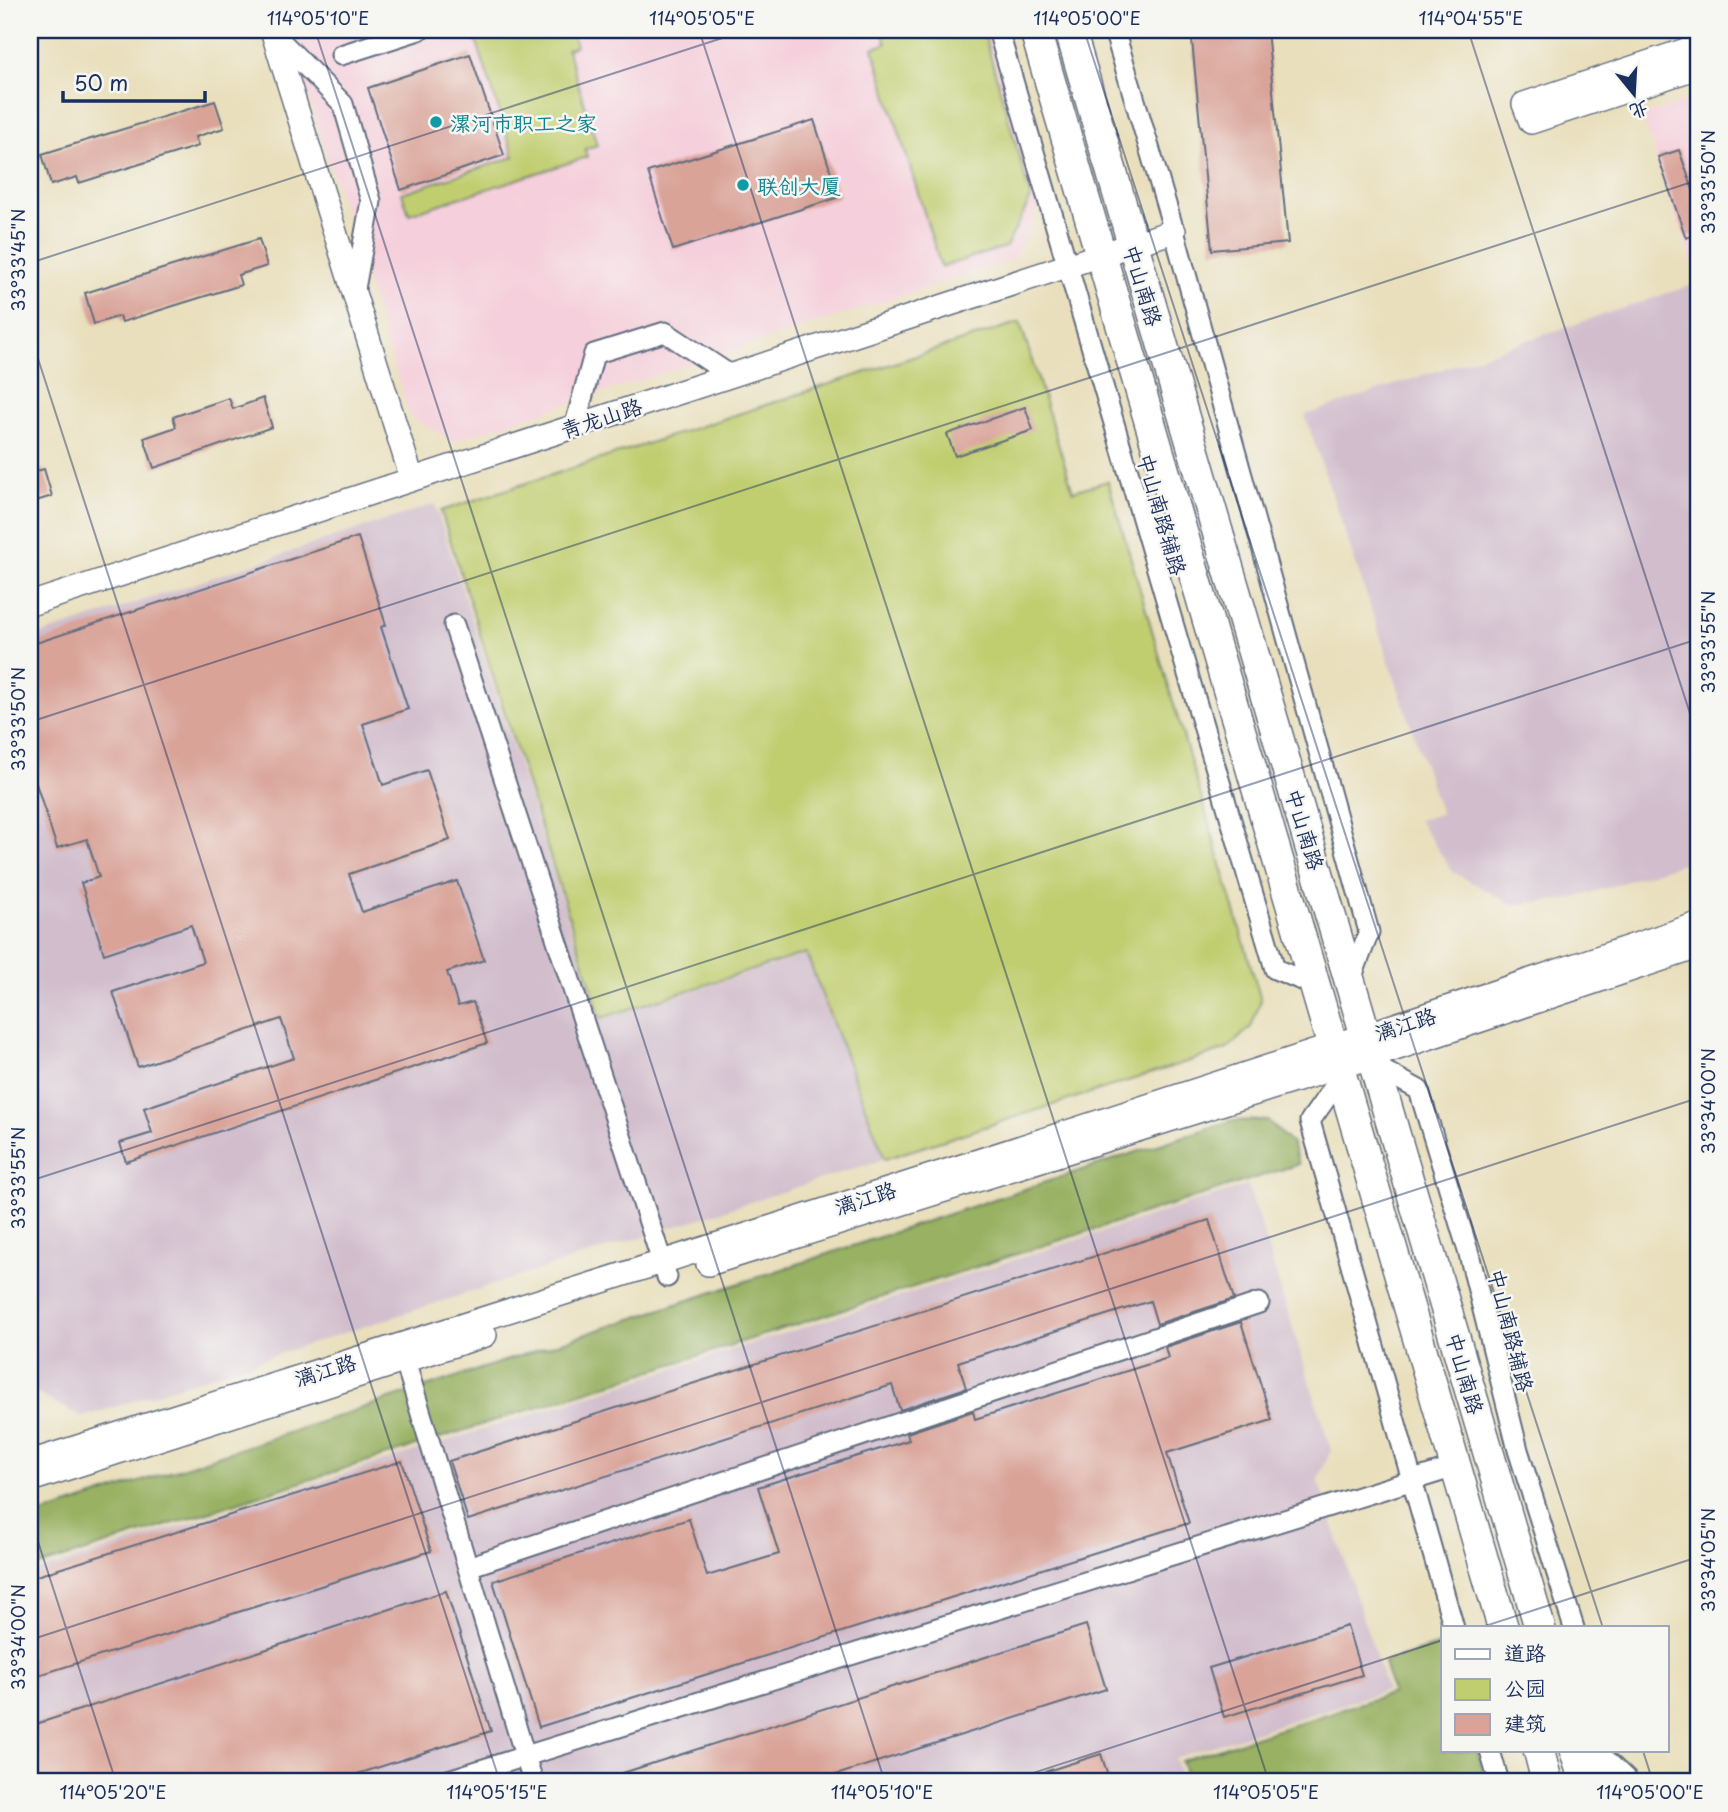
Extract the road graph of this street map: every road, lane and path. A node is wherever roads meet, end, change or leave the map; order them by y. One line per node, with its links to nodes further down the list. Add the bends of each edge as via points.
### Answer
1 (419, 30): 8 (street)
2 (998, 30): 13 (street, 中山南路辅路)
3 (1035, 30): 12 (main road, 中山南路)
4 (1070, 30): 11 (main road, 中山南路)
5 (1114, 30): 10 (street)
6 (272, 31): 14 (street); 14 (street, via 343,104 371,201)
7 (1698, 46): 9 (street, via 1524,104 1531,122)
8 (341, 55)
9 (1698, 67)
10 (1174, 231): 11 (street, 青龙山路); 22 (street, via 1369,932)
11 (1132, 245): 12 (street, 青龙山路); 22 (main road, 中山南路)
12 (1099, 256): 13 (street, 青龙山路); 23 (main road, 中山南路)
13 (1068, 265): 15 (street, 青龙山路); 23 (street, 中山南路辅路, via 1275,970)
14 (354, 296): 17 (street)
15 (730, 375): 16 (street, 青龙山路); 16 (street, via 665,332 594,354)
16 (575, 425): 17 (street, 青龙山路)
17 (412, 479): 18 (street, 青龙山路)
18 (30, 604)
19 (454, 625): 26 (street)
20 (1698, 924): 24 (street, 漓江路)
21 (1698, 947): 24 (street, 漓江路)
22 (1351, 979): 24 (main road, 中山南路)
23 (1314, 985): 25 (main road, 中山南路)
24 (1373, 1053): 25 (street, 漓江路); 29 (main road, 中山南路)
25 (1337, 1063): 26 (street, 漓江路); 30 (main road, 中山南路); 32 (street, via 1310,1121)
26 (664, 1270): 28 (street, 漓江路); 31 (street, 漓江路)
27 (1259, 1303): 33 (street)
28 (405, 1361): 31 (street, 漓江路); 33 (street)
29 (1504, 1453): 30 (main road); 36 (main road, 中山南路); 37 (street)
30 (1455, 1467): 32 (street); 35 (main road, 中山南路)
31 (31, 1468)
32 (1410, 1481): 34 (street); 43 (street)
33 (468, 1567): 43 (street)
34 (1453, 1626)
35 (1502, 1626)
36 (1540, 1626)
37 (1573, 1626)
38 (1490, 1752): 47 (street)
39 (1537, 1752): 48 (main road)
40 (1537, 1752): 49 (main road)
41 (1577, 1752): 44 (main road)
42 (1592, 1752): 44 (main road)
43 (525, 1756): 45 (street); 46 (street)
44 (1607, 1771)
45 (442, 1782)
46 (533, 1782)
47 (1499, 1782)
48 (1538, 1782)
49 (1547, 1782)

